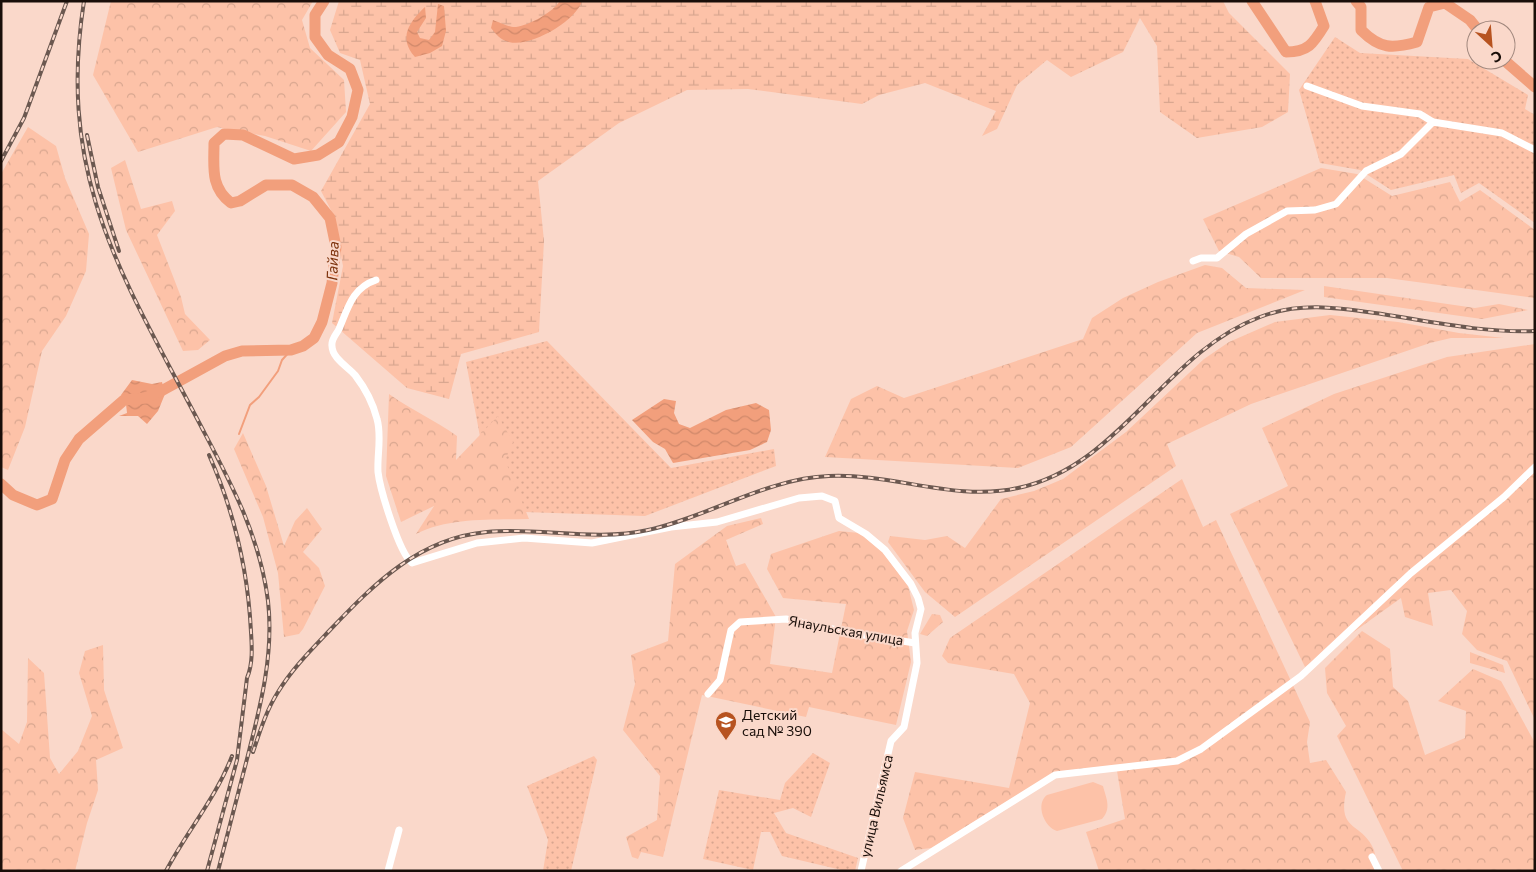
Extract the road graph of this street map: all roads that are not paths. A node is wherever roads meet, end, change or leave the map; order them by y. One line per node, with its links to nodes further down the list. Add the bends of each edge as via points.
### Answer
1 (1307, 86): 2 (street, via 1362,106 1420,114)
2 (1433, 122): 3 (street, via 1502,133); 4 (street, via 1401,154 1366,172 1336,204 1315,210 1286,211 1246,234 1217,258)
3 (1535, 150)
4 (1193, 261)
5 (376, 280): 7 (street, via 363,286 352,297 332,340 332,348 366,391 375,410 380,480 392,523 410,562 477,543 512,538 601,542 671,527 717,522 770,505 822,496 835,501 839,518 885,550 911,584 921,609)
6 (1535, 467): 13 (street, via 1504,497 1411,573 1301,676 1201,749 1177,761 1055,775)
7 (915, 643): 8 (street, Янаульская улица, via 786,619 740,622 731,630 720,680); 12 (street, улица Вильямса, via 917,663 904,727 891,741)
8 (708, 694)
9 (399, 830): 11 (street)
10 (1372, 857): 14 (street)
11 (388, 871)
12 (861, 871)
13 (901, 871)
14 (1379, 871)

